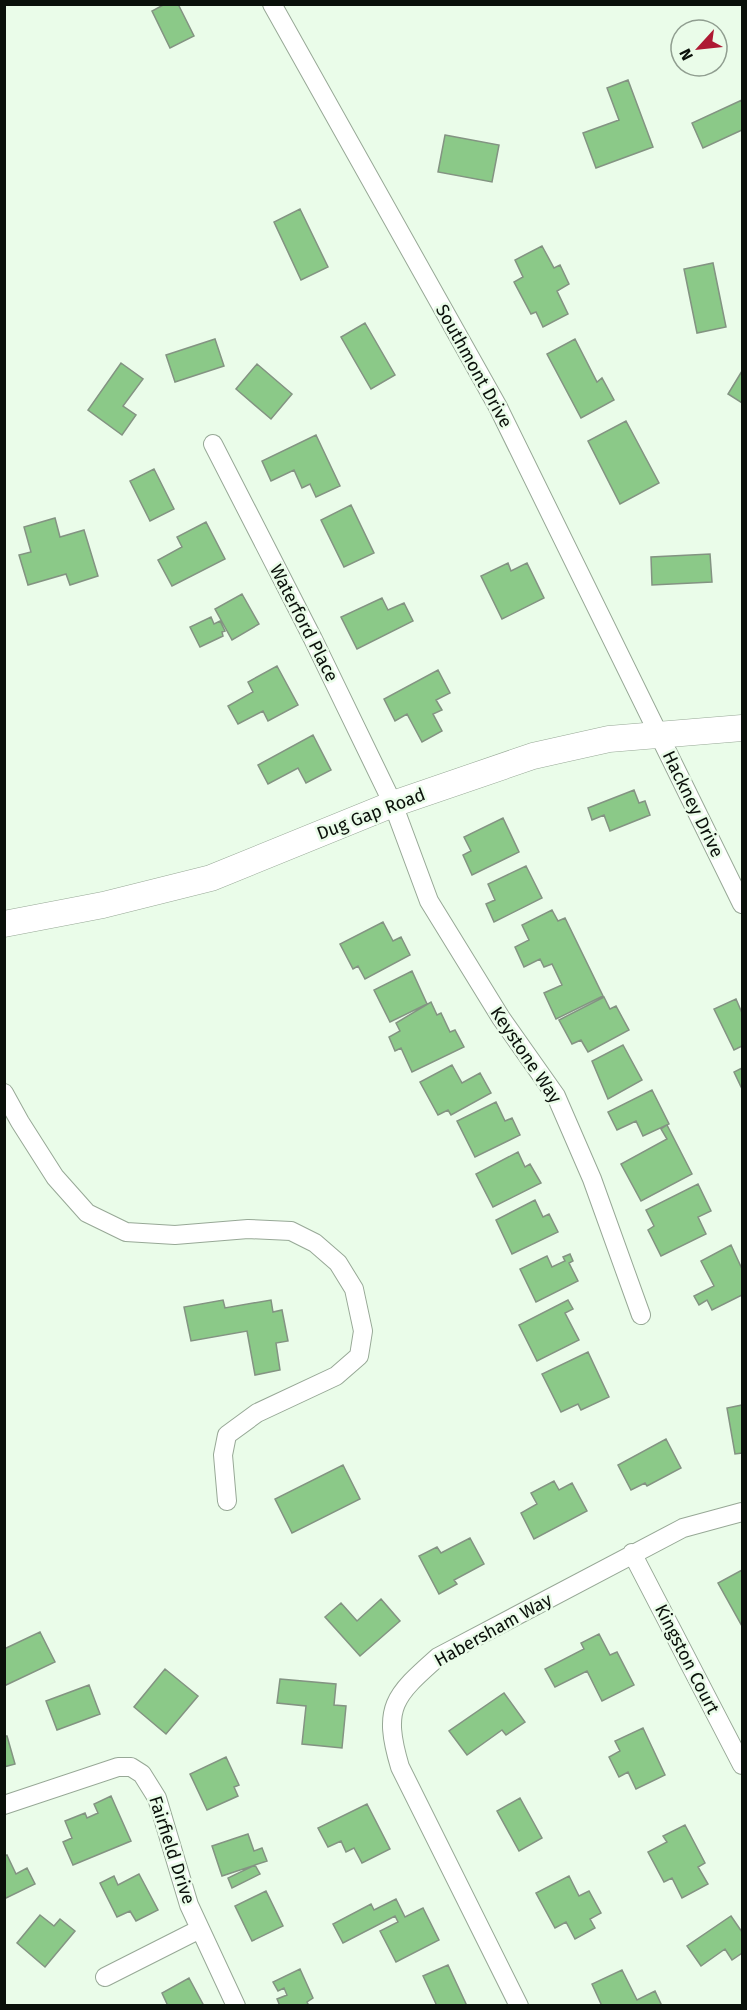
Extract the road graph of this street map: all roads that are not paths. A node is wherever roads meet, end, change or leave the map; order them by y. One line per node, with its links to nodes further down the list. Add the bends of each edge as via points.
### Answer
1 (272, 4): 4 (street, Southmont Drive, via 498,407)
2 (213, 444): 5 (street, Waterford Place)
3 (742, 728): 4 (street, Dug Gap Road)
4 (660, 736): 5 (street, Dug Gap Road, via 609,740 533,756); 6 (street, Hackney Drive)
5 (393, 804): 7 (street, Dug Gap Road, via 211,878); 9 (street, Keystone Way, via 429,901 501,1018 556,1096 592,1179)
6 (742, 904)
7 (4, 924)
8 (4, 1092): 10 (street, via 55,1176 87,1213 126,1232 175,1235 248,1229 291,1231 315,1243 338,1263 354,1289 363,1331 358,1356 336,1376 257,1413 227,1436 223,1455)
9 (641, 1314)
10 (227, 1501)
11 (742, 1512): 12 (street, Habersham Way, via 682,1528)
12 (632, 1553): 13 (street, Kingston Court); 18 (street, Habersham Way, via 438,1657 405,1686 393,1705 390,1736 400,1767)
13 (742, 1765)
14 (4, 1805): 15 (street, Fairfield Drive, via 118,1767 131,1767 142,1774 157,1798)
15 (200, 1929): 16 (street); 17 (street, Fairfield Drive)
16 (105, 1977)
17 (236, 2006)
18 (519, 2006)

